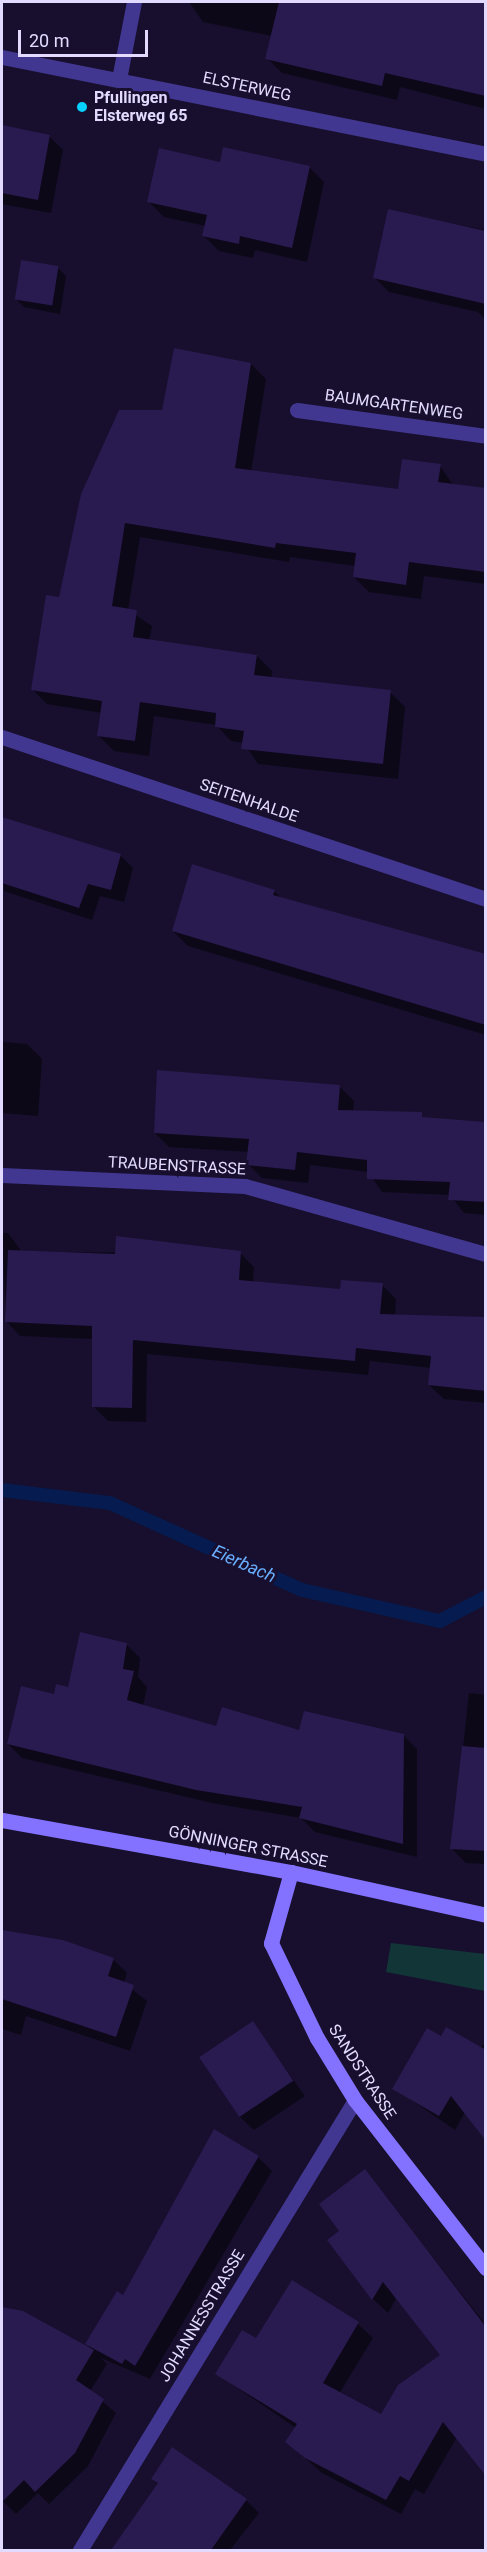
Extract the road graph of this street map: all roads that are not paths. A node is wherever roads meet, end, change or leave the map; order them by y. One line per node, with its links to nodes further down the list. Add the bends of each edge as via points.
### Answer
1 (134, 2): 3 (street)
2 (2, 57): 3 (street, ELSTERWEG)
3 (119, 79): 4 (street, ELSTERWEG)
4 (486, 154)
5 (297, 410): 6 (street, BAUMGARTENWEG)
6 (486, 436)
7 (2, 737): 8 (street, SEITENHALDE)
8 (486, 899)
9 (2, 1174): 10 (street, TRAUBENSTRASSE, via 245,1186)
10 (486, 1254)
11 (2, 1820): 12 (main road, GÖNNINGER STRASSE)
12 (291, 1872): 13 (main road, GÖNNINGER STRASSE); 14 (main road, SANDSTRASSE, via 271,1943 317,2038)
13 (486, 1915)
14 (355, 2100): 15 (main road, SANDSTRASSE); 16 (street, JOHANNESSTRASSE)
15 (486, 2268)
16 (80, 2550)

